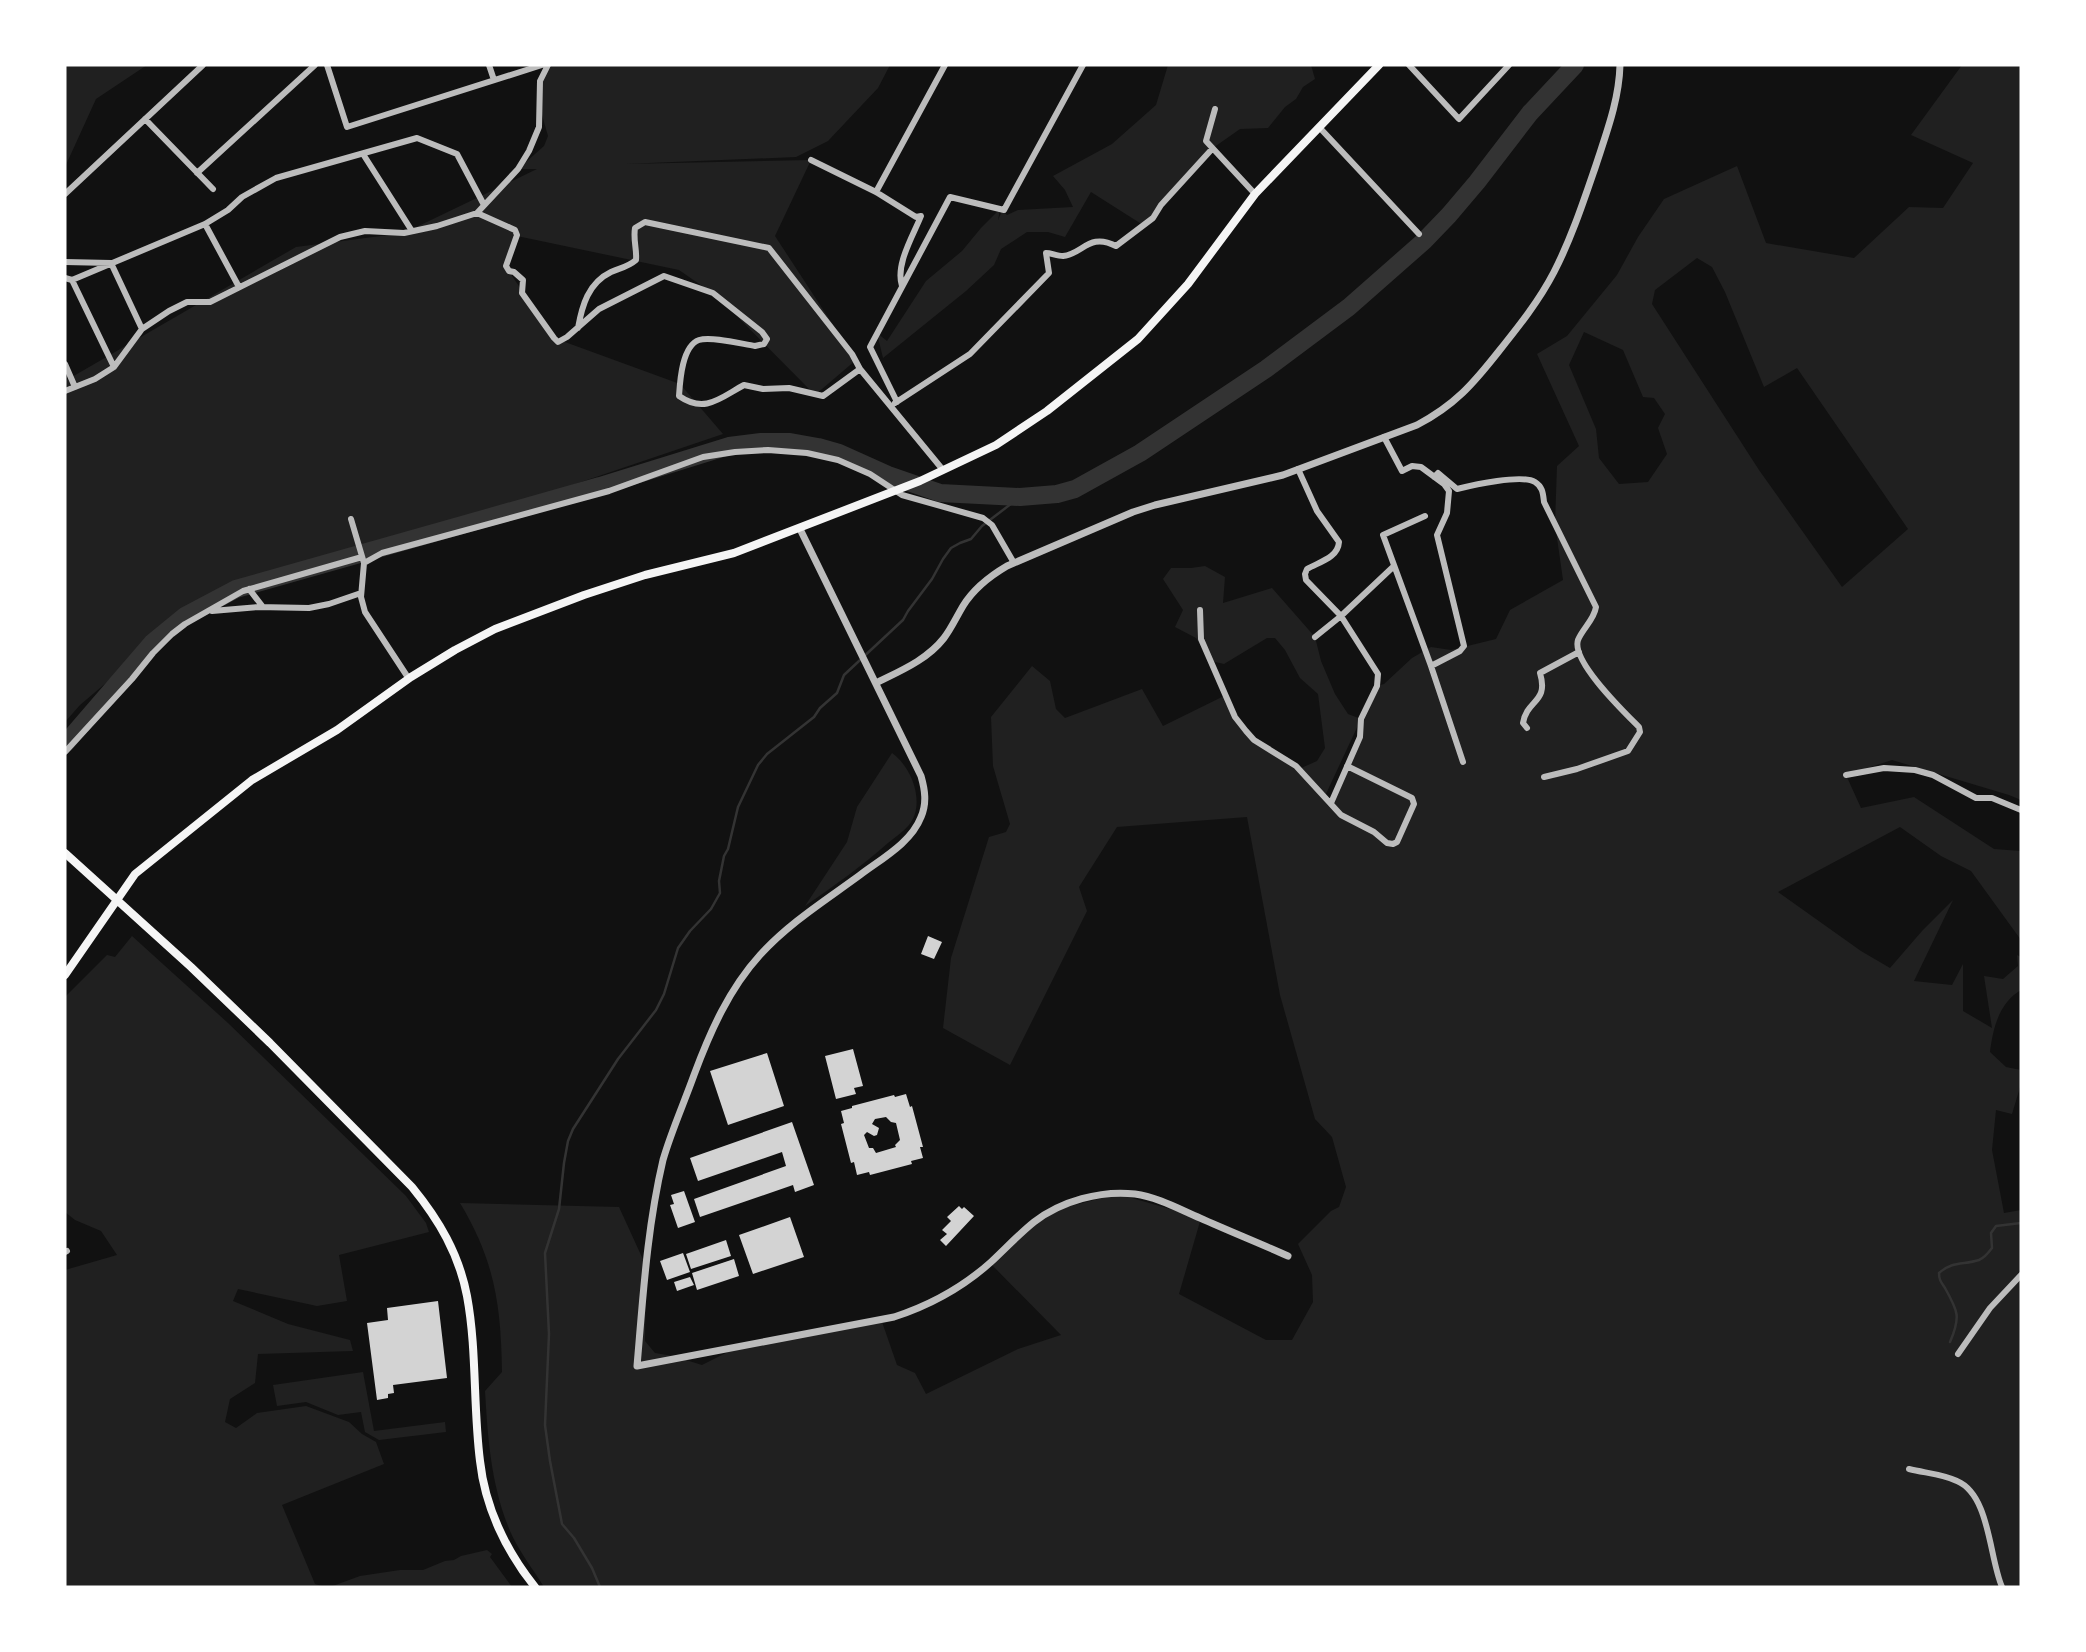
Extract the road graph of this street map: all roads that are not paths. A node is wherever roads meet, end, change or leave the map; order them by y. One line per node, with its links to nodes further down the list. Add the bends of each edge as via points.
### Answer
1 (203, 65): 15 (street)
2 (315, 65): 20 (street)
3 (327, 65): 13 (street, via 347,127)
4 (489, 65): 13 (street)
5 (542, 65): 13 (street)
6 (548, 65): 25 (street, via 540,81 536,138 518,169)
7 (945, 65): 22 (street)
8 (1083, 65): 33 (street, via 1004,211 950,197)
9 (1379, 65): 16 (main road)
10 (1409, 65): 11 (street, via 1459,118)
11 (1509, 65)
12 (1620, 65): 43 (street, via 1611,122 1563,251 1539,298 1453,403 1417,425)
13 (494, 80)
14 (1215, 110): 17 (street, via 1206,141)
15 (145, 119): 20 (street); 23 (street)
16 (1319, 127): 24 (main road); 29 (street)
17 (1213, 149): 24 (street); 42 (street, via 1153,218 1116,246 1094,242 1063,256 1046,253 1049,273 971,354)
18 (363, 154): 25 (street, via 417,138 457,154); 27 (street, via 276,178); 28 (street)
19 (811, 160): 22 (street)
20 (197, 173): 21 (street)
21 (213, 189)
22 (876, 192): 33 (street, via 920,216 903,261)
23 (65, 194)
24 (1255, 194): 45 (main road, via 1188,284 1138,339 1047,411 996,444)
25 (485, 205): 26 (street)
26 (477, 213): 28 (street); 36 (street, via 515,230 506,267 523,280 522,293 554,338 558,341)
27 (205, 224): 31 (street); 34 (street)
28 (412, 231): 34 (street, via 340,237)
29 (1419, 234)
30 (65, 261): 31 (street)
31 (111, 263): 32 (street); 35 (street)
32 (69, 279): 38 (street)
33 (903, 286): 42 (street, via 870,347)
34 (239, 287): 35 (street, via 210,302 187,302)
35 (142, 328): 38 (street)
36 (578, 328): 39 (street, via 590,290 608,274 636,260 635,228 645,222 769,248); 39 (street, via 599,309 664,276 713,293 767,339 755,346 702,339 693,343 681,367 679,396 689,403 721,400 744,386 789,388 823,396)
37 (65, 364): 40 (street)
38 (114, 367): 40 (street)
39 (860, 369): 42 (street)
40 (75, 387): 41 (street)
41 (65, 391)
42 (894, 404): 45 (street)
43 (1384, 437): 44 (street); 46 (street, via 1402,471 1421,467)
44 (1298, 469): 52 (street, via 1133,512); 59 (street, via 1317,511 1339,542 1335,554 1307,569 1306,580)
45 (943, 470): 47 (main road)
46 (1434, 477): 61 (street, via 1438,473 1457,489 1485,482 1538,484 1596,607 1578,640); 62 (street, via 1449,491 1447,513 1437,535 1464,646)
47 (895, 490): 50 (main road); 51 (street, via 838,460 807,453 735,452 704,457 609,491); 52 (street, via 983,517)
48 (1425, 516): 53 (street, via 1383,535)
49 (351, 520): 51 (street)
50 (800, 529): 63 (main road, via 734,553 645,575 508,624); 64 (street)
51 (363, 560): 54 (street); 55 (street)
52 (1014, 563): 64 (street, via 975,589 933,650)
53 (1394, 566): 59 (street); 62 (street)
54 (249, 589): 56 (street); 58 (street)
55 (361, 593): 56 (street, via 309,608); 63 (street, via 365,612)
56 (263, 607): 58 (street)
57 (1200, 610): 71 (street, via 1201,639 1235,717 1254,740 1296,766)
58 (210, 611): 66 (street, via 172,634)
59 (1341, 616): 60 (street); 68 (street, via 1378,679)
60 (1315, 637)
61 (1579, 652): 65 (street, via 1540,673 1544,686 1524,716); 70 (street, via 1600,688 1640,733 1628,751)
62 (1431, 666): 67 (street)
63 (408, 679): 74 (main road, via 337,730 252,780 135,874)
64 (876, 683): 76 (street, via 921,776 925,791 921,818 905,841 776,939 744,974 722,1009 664,1158 646,1266 637,1366 915,1310 970,1279 1051,1211 1103,1194 1147,1197)
65 (1527, 728)
66 (65, 752)
67 (1463, 762)
68 (1347, 766): 71 (street); 71 (street, via 1412,798 1414,804 1397,842 1387,843 1341,815)
69 (1846, 775): 72 (street, via 1884,768 1915,770 1976,798 1992,798)
70 (1544, 776)
71 (1331, 803)
72 (2021, 810)
73 (65, 853): 74 (main road)
74 (116, 900): 75 (main road); 80 (main road, via 344,1116 412,1187 443,1229 467,1295 485,1485 505,1541)
75 (65, 975)
76 (1288, 1256)
77 (2021, 1275): 78 (street, via 1990,1307)
78 (1958, 1354)
79 (1909, 1469): 81 (street, via 1956,1480 1974,1494)
80 (535, 1587)
81 (2002, 1587)

